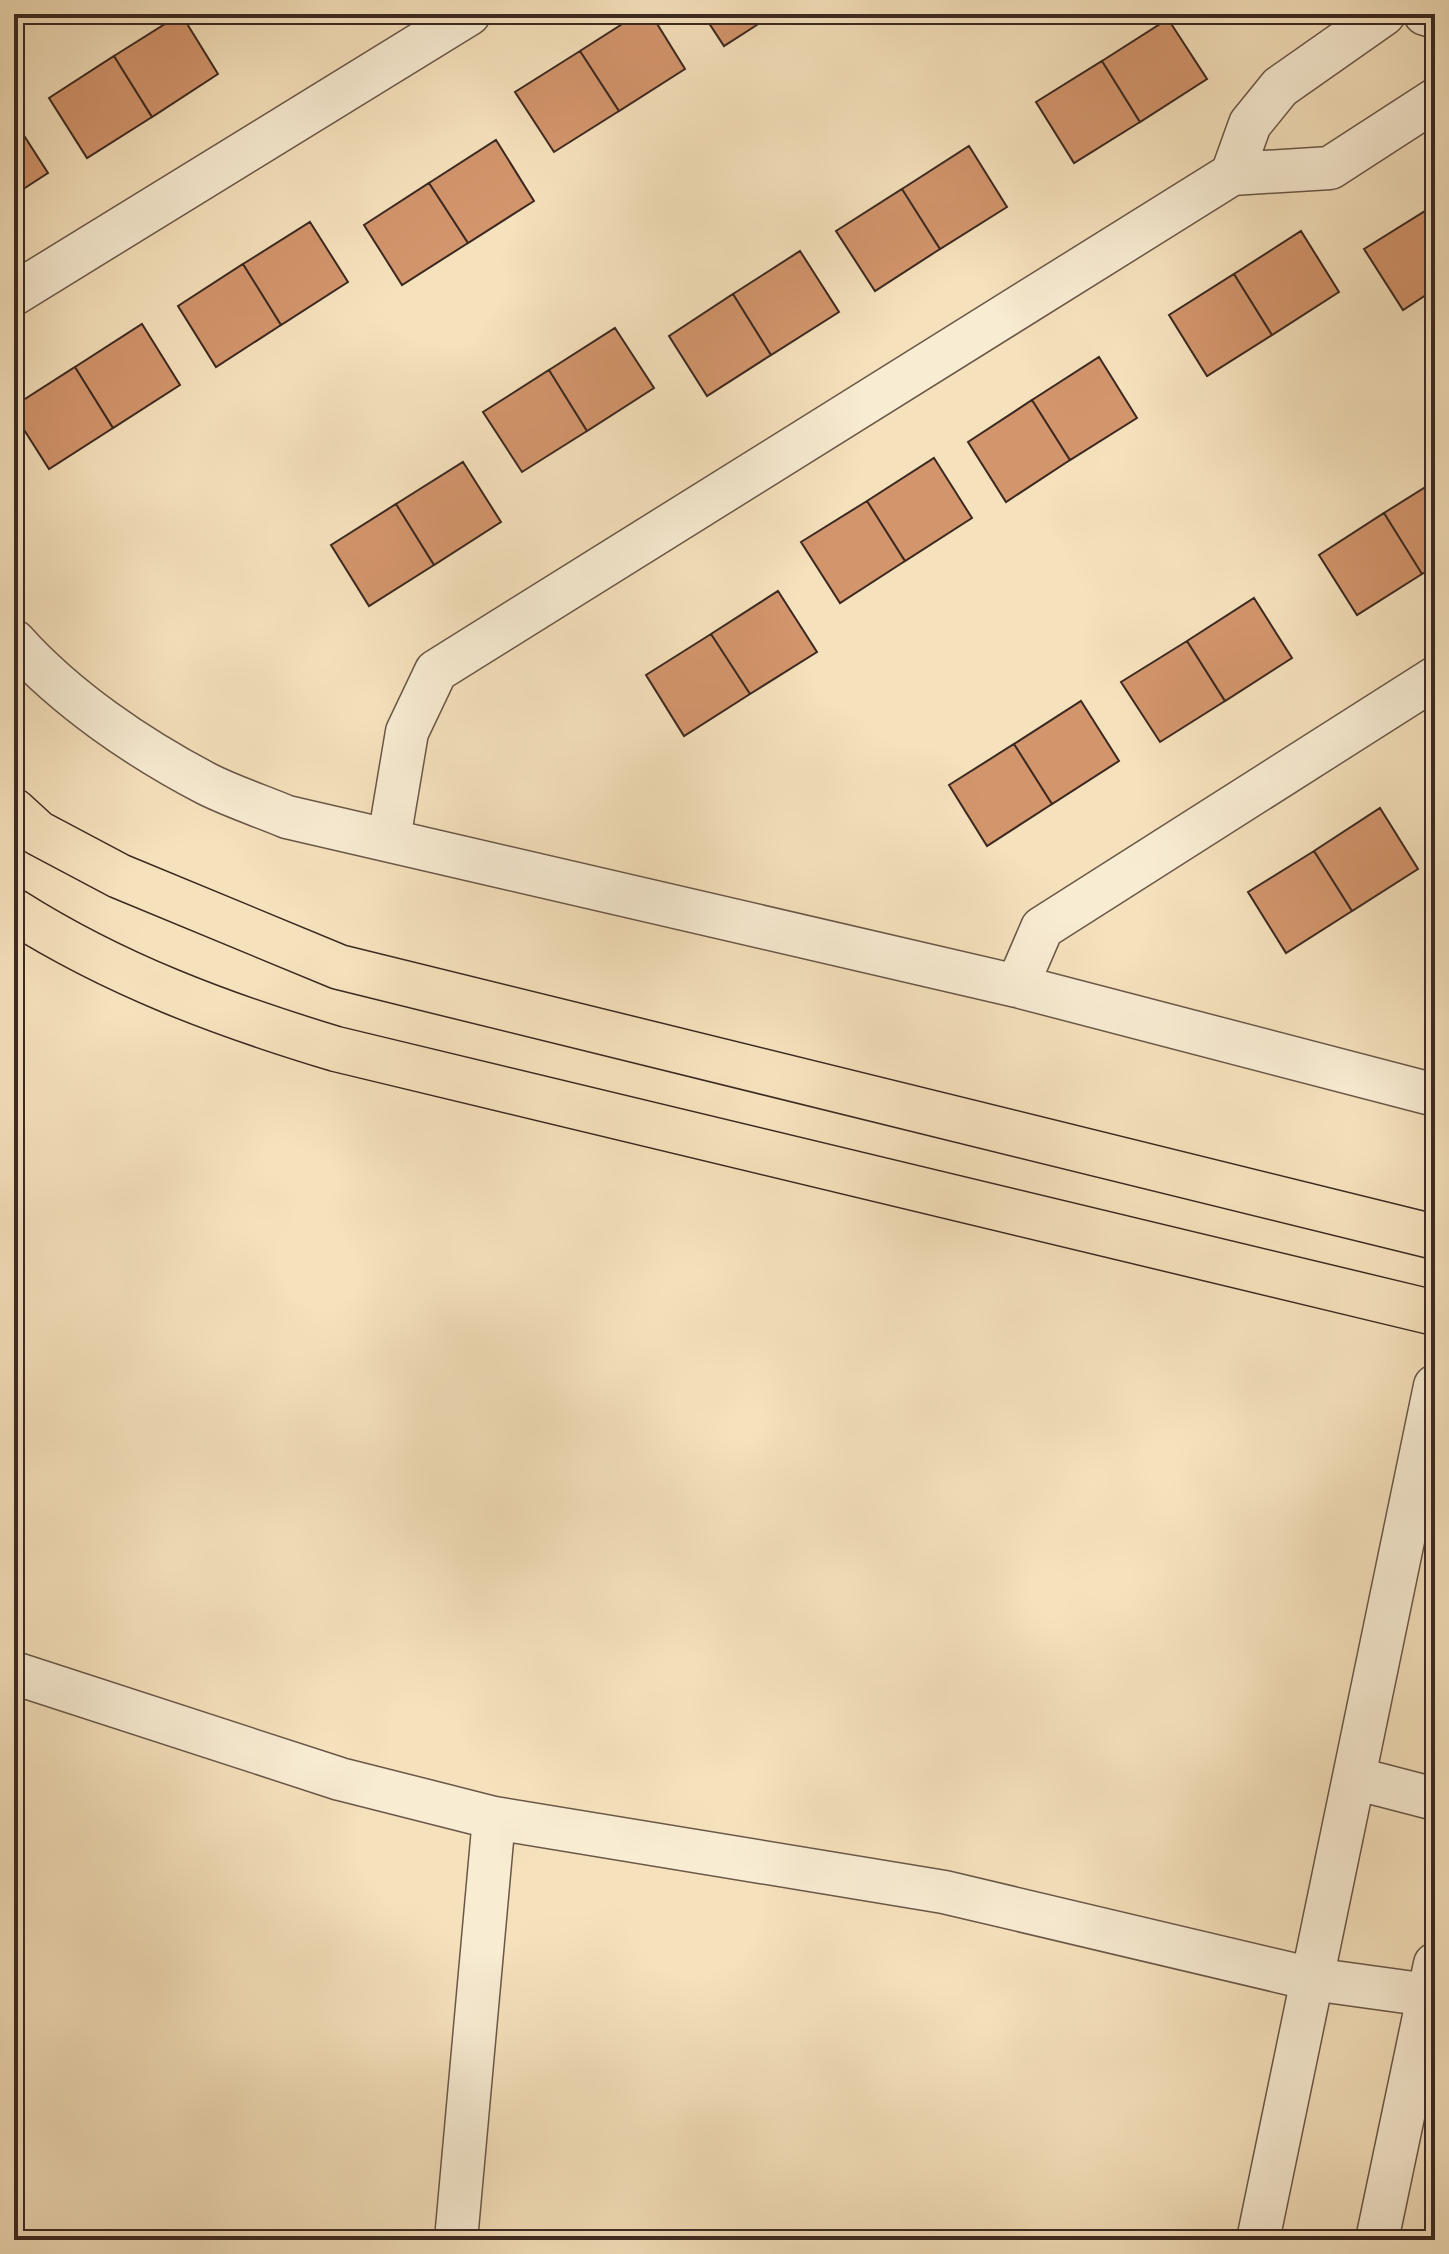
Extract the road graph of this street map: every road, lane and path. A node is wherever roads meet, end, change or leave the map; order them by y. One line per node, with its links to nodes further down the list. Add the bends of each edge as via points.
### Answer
1 (469, 14): 7 (street)
2 (1384, 14): 6 (street, via 1280,87 1250,124)
3 (1425, 14): 4 (street)
4 (1435, 17)
5 (1435, 100): 6 (street, via 1330,168)
6 (1232, 174): 11 (street, via 436,671 407,732)
7 (14, 294)
8 (14, 641): 11 (street, via 44,675 208,784 287,817)
9 (1435, 678): 13 (street, via 1042,928)
10 (14, 811): 15 (main road, via 38,833 119,876 339,967)
11 (389, 839): 13 (street)
12 (14, 911): 16 (main road, via 141,981 240,1020 336,1049)
13 (1017, 986): 14 (street)
14 (1435, 1095)
15 (1435, 1237)
16 (1435, 1313)
17 (1435, 1386): 19 (street)
18 (14, 1673): 21 (street, via 340,1779)
19 (1354, 1778): 20 (street); 22 (street)
20 (1435, 1799)
21 (494, 1818): 22 (street, via 944,1892); 24 (street)
22 (1312, 1979): 23 (street); 25 (street)
23 (1432, 1980): 26 (street)
24 (456, 2240)
25 (1258, 2240)
26 (1377, 2240)

